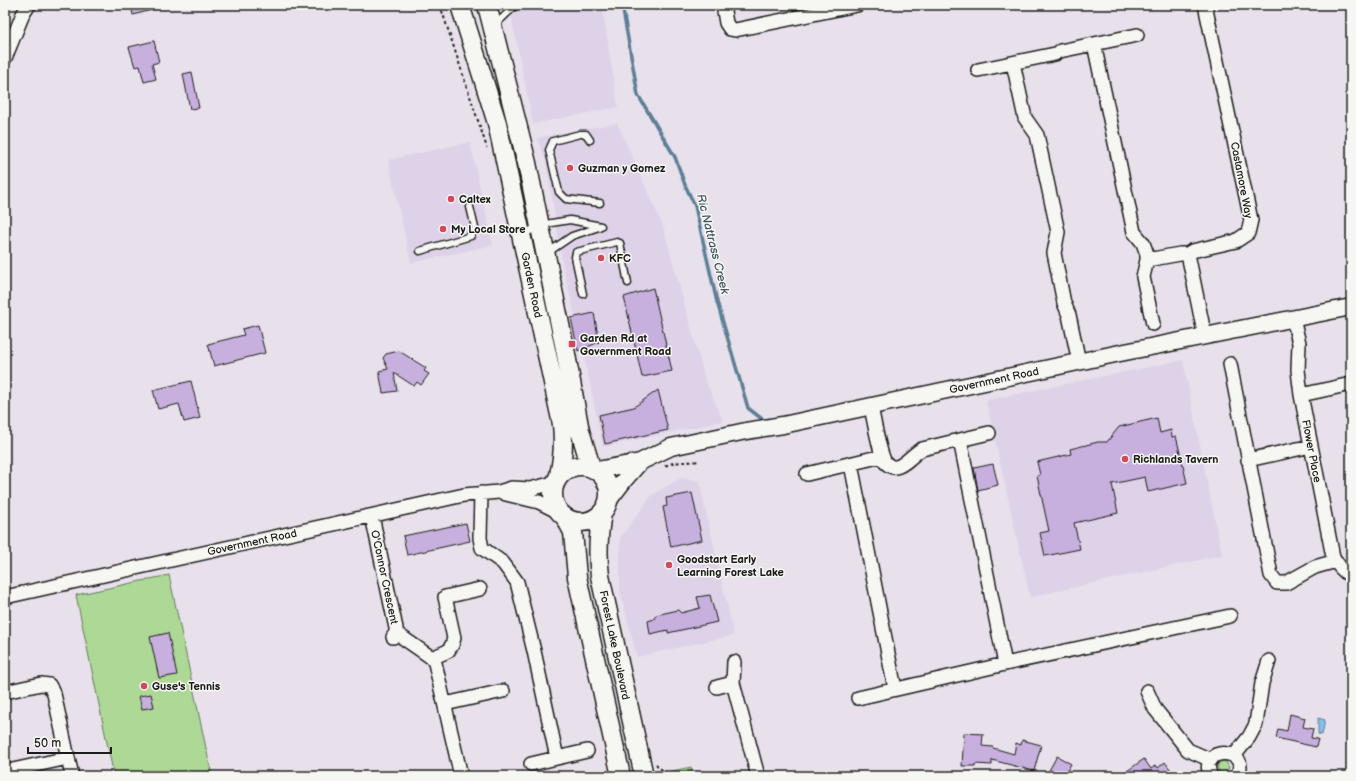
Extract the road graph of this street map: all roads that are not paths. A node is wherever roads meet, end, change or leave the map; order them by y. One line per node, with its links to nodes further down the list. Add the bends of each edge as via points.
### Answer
1 (29, 5): 11 (street)
2 (460, 5): 18 (main road, Garden Road, via 497,123)
3 (487, 5): 8 (main road, Garden Road)
4 (516, 5): 8 (lane)
5 (723, 5): 6 (street, via 726,23 730,29 736,30)
6 (857, 5)
7 (1205, 5): 21 (street, Castamore Way, via 1251,220 1248,233 1236,241)
8 (492, 28): 17 (main road, Garden Road, via 527,163)
9 (1137, 35): 10 (street)
10 (1094, 44): 12 (street); 22 (street, via 1134,232 1143,243)
11 (5, 58)
12 (1013, 63): 13 (street); 29 (street, via 1025,118 1037,136 1058,232 1054,253)
13 (978, 70)
14 (590, 140): 15 (lane, via 586,134 573,135 553,141 549,150 559,192 566,199)
15 (600, 203)
16 (470, 207): 19 (lane, via 475,228 471,236)
17 (539, 225): 18 (lane); 20 (main road, Garden Road); 20 (lane, via 570,220 600,226 572,236)
18 (522, 236): 43 (main road, Garden Road, via 562,424 563,455)
19 (420, 251)
20 (545, 254): 41 (main road, Garden Road, via 580,431)
21 (1188, 254): 22 (street, Castamore Way); 28 (street)
22 (1147, 260): 27 (street, via 1143,277)
23 (628, 283): 24 (lane, via 620,244 617,242 576,252)
24 (583, 294)
25 (1351, 307): 26 (street, Government Road)
26 (1293, 319): 28 (street, Government Road); 32 (street, Flower Place, via 1299,343 1298,370)
27 (1153, 324)
28 (1205, 337): 29 (street, Government Road)
29 (1079, 362): 33 (street, Government Road)
30 (1230, 364): 38 (street)
31 (1351, 384): 32 (street)
32 (1301, 395): 36 (street, Flower Place)
33 (871, 407): 37 (street); 39 (street, Government Road, via 671,447)
34 (989, 433): 35 (street)
35 (960, 440): 37 (street, via 922,449 897,468 886,464); 57 (street)
36 (1311, 446): 38 (street); 49 (street, Flower Place, via 1333,557)
37 (882, 456): 40 (street)
38 (1248, 460): 49 (street, via 1271,575 1277,583 1286,583 1315,567)
39 (640, 462): 41 (street, Government Road); 46 (street, Government Road)
40 (851, 464): 42 (street); 60 (street)
41 (594, 468): 43 (main road, via 574,466); 46 (main road, via 608,483 610,492)
42 (807, 474)
43 (557, 479): 44 (street, Government Road, via 538,488 512,488); 47 (main road, via 552,490 553,498)
44 (499, 492): 45 (street, Government Road); 47 (street, Government Road, via 539,502)
45 (481, 493): 48 (street, Government Road); 69 (street, via 482,548 503,563 517,582)
46 (606, 506): 47 (main road, via 596,518 585,521 573,521); 72 (main road, Forest Lake Boulevard, via 598,536 600,576)
47 (562, 515): 76 (main road, Forest Lake Boulevard, via 573,532 577,577)
48 (372, 516): 52 (street, Government Road); 54 (street, O'Connor Crescent, via 396,628 394,635)
49 (1336, 561): 50 (street, Flower Place)
50 (1351, 576)
51 (480, 589): 54 (street, via 445,597 454,638 448,651)
52 (5, 597)
53 (1230, 616): 57 (street)
54 (432, 658): 65 (street)
55 (1269, 660): 67 (street, via 1262,683 1256,724)
56 (734, 662): 58 (street)
57 (1005, 664): 60 (street)
58 (733, 683): 59 (street); 77 (street)
59 (717, 687)
60 (895, 689): 64 (street)
61 (503, 691): 65 (street)
62 (1147, 691): 70 (street, via 1155,709 1188,750)
63 (5, 692): 68 (street, via 41,684 49,685 54,694)
64 (858, 698)
65 (445, 704): 75 (street)
66 (587, 751): 69 (street)
67 (1234, 756): 70 (street, via 1223,753); 79 (street, via 1239,764)
68 (68, 758): 73 (street); 74 (street)
69 (557, 758): 71 (street)
70 (1211, 760): 78 (street)
71 (531, 764)
72 (650, 770)
73 (8, 771)
74 (72, 776)
75 (461, 776)
76 (621, 776)
77 (758, 776)
78 (1211, 776)
79 (1237, 776)

